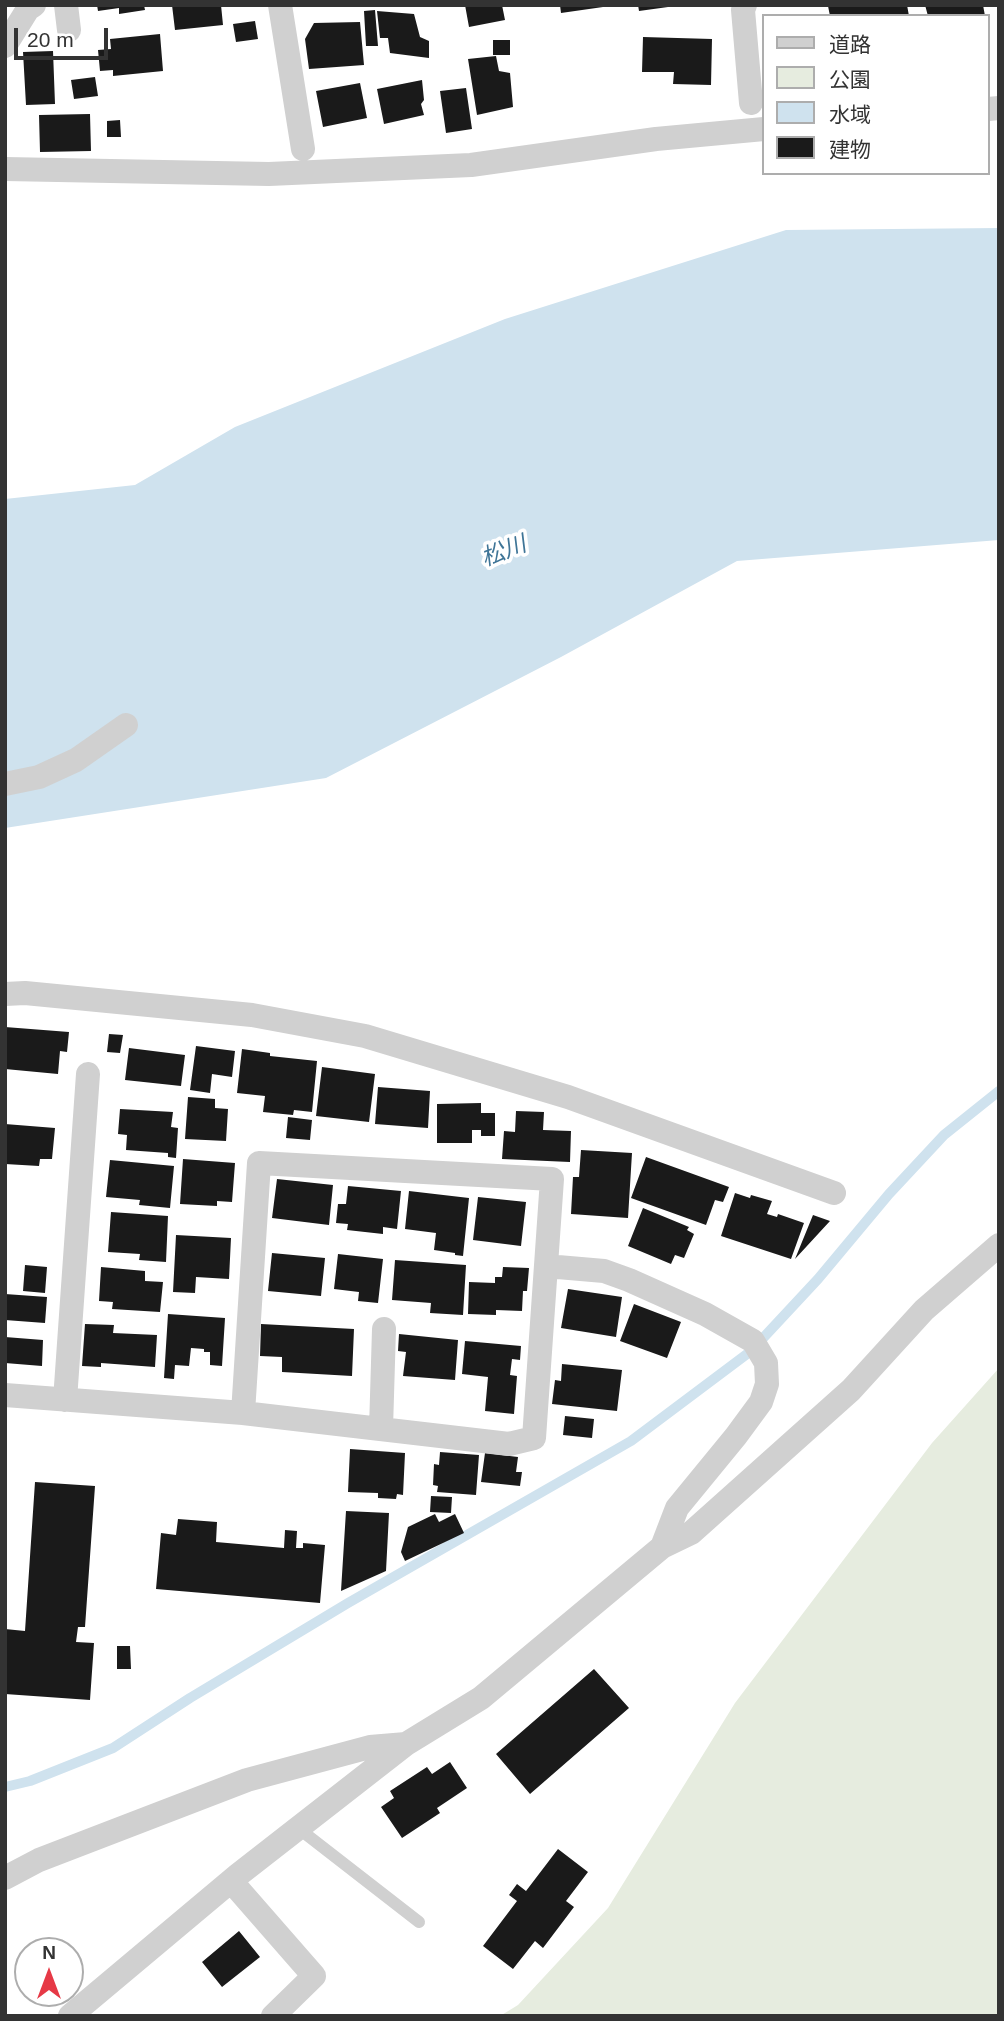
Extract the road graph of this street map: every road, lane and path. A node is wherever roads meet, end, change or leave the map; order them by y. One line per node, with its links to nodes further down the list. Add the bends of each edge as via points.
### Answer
1 (34, 5): 6 (street)
2 (66, 5): 5 (street)
3 (746, 5): 7 (street)
4 (286, 6): 9 (street)
5 (69, 30)
6 (5, 46)
7 (751, 103)
8 (762, 129): 10 (street, via 471,165 269,174)
9 (303, 149)
10 (5, 169)
11 (126, 725): 12 (street, via 76,760 39,777)
12 (5, 784)
13 (5, 994): 15 (street, via 252,1015 365,1036 568,1097)
14 (88, 1074): 20 (street)
15 (834, 1193)
16 (999, 1245): 23 (street, via 924,1310 851,1390 691,1533)
17 (546, 1266): 21 (street, via 552,1179 259,1163); 22 (street, via 534,1438 509,1444); 23 (street, via 604,1270 642,1286 753,1341 766,1363 768,1384 761,1402 677,1508)
18 (384, 1329): 22 (street)
19 (5, 1395): 20 (street)
20 (65, 1400): 21 (street)
21 (243, 1413): 22 (street)
22 (381, 1429)
23 (662, 1547): 24 (street, via 481,1698)
24 (406, 1744): 25 (street); 26 (street, via 370,1747 247,1780 108,1832)
25 (298, 1828): 27 (street); 28 (lane)
26 (5, 1878)
27 (231, 1881): 29 (street); 30 (street, via 314,1976)
28 (419, 1922)
29 (70, 2016)
30 (273, 2016)

